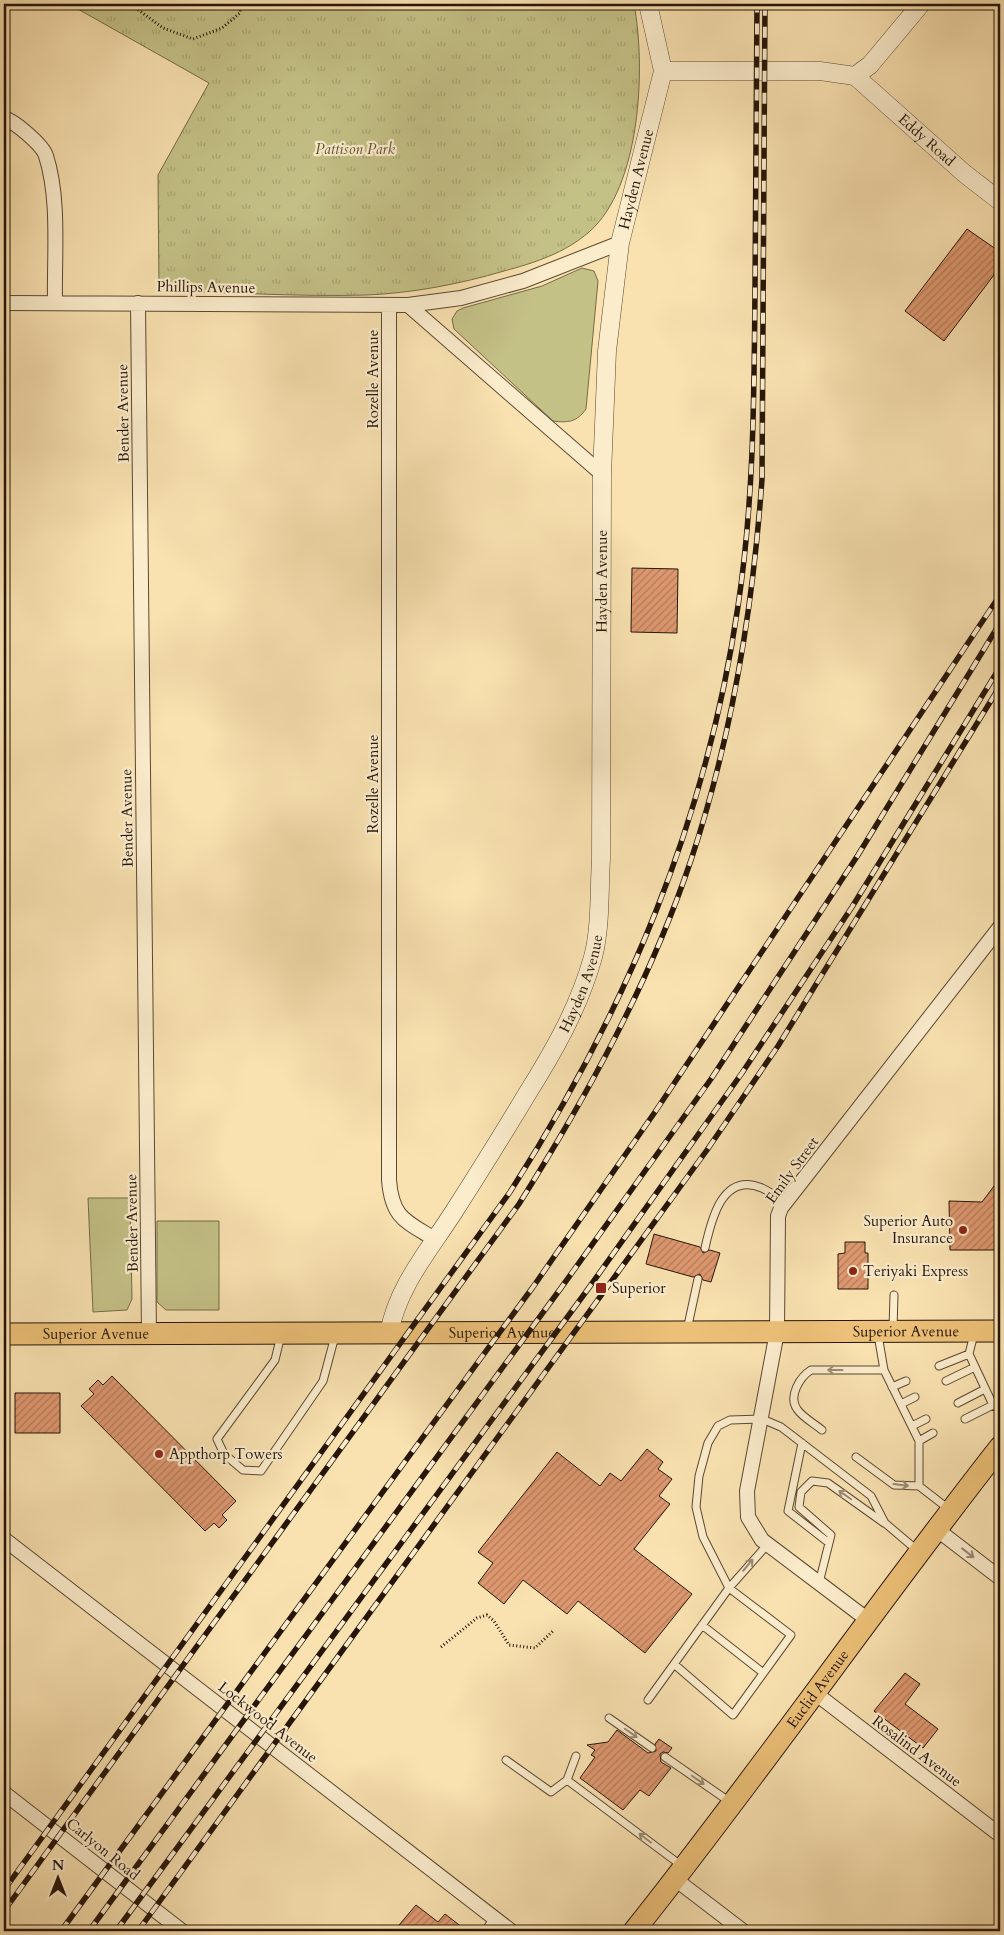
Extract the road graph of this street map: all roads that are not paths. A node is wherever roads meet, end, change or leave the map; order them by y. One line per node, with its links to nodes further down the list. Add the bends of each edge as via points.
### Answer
1 (648, 4): 3 (street)
2 (921, 4): 4 (street, via 870,65)
3 (663, 71): 4 (street, via 820,71); 7 (street, Hayden Avenue)
4 (855, 76): 6 (street, Eddy Road)
5 (4, 118): 9 (street, via 13,121 46,154 54,194)
6 (1000, 201)
7 (620, 243): 11 (street, Phillips Avenue, via 500,288 461,298); 13 (street, Hayden Avenue, via 607,351)
8 (4, 303): 9 (street, Phillips Avenue)
9 (55, 303): 10 (street, Phillips Avenue)
10 (138, 303): 12 (street, Phillips Avenue); 29 (street, Bender Avenue)
11 (408, 305): 12 (street, Phillips Avenue); 13 (street)
12 (389, 306): 16 (street, Rozelle Avenue, via 390,1200 404,1220)
13 (602, 474): 16 (street, Hayden Avenue, via 599,915 593,956 578,1000 558,1043)
14 (1000, 927): 15 (street, Emily Street)
15 (786, 1202): 17 (lane, via 761,1188 736,1188 717,1205); 21 (street, Emily Street, via 778,1216)
16 (436, 1240): 27 (street, Hayden Avenue, via 402,1290)
17 (705, 1248)
18 (698, 1279): 20 (lane)
19 (894, 1295): 22 (lane)
20 (687, 1332): 21 (main road, Superior Avenue); 27 (main road, Superior Avenue)
21 (777, 1332): 22 (main road, Superior Avenue); 44 (street, Emily Street)
22 (885, 1332): 23 (main road, Superior Avenue); 33 (lane)
23 (974, 1332): 24 (main road, Superior Avenue); 30 (lane)
24 (1000, 1332)
25 (281, 1333): 26 (main road, Superior Avenue); 26 (lane, via 275,1360 217,1439 224,1454 243,1470 261,1471 323,1381); 29 (main road, Superior Avenue)
26 (336, 1333): 27 (main road, Superior Avenue)
27 (389, 1333)
28 (4, 1334): 29 (main road, Superior Avenue)
29 (149, 1334)
30 (969, 1354): 31 (lane); 32 (lane)
31 (939, 1366)
32 (975, 1368): 35 (lane); 37 (lane)
33 (884, 1370): 36 (lane); 47 (lane, one-way to 47, via 811,1370 804,1375 794,1398 797,1409)
34 (906, 1381): 36 (lane)
35 (946, 1381)
36 (892, 1388): 40 (lane)
37 (986, 1389): 39 (lane); 41 (lane)
38 (915, 1397): 40 (lane)
39 (958, 1403)
40 (901, 1404): 46 (lane)
41 (993, 1405): 42 (lane); 43 (lane)
42 (1000, 1409)
43 (965, 1418)
44 (762, 1419): 50 (lane); 59 (street, Emily Street, via 747,1491 748,1517 754,1530); 63 (lane, via 730,1420 718,1426 708,1443 699,1476 696,1507 703,1537)
45 (926, 1419): 46 (lane)
46 (912, 1426): 49 (lane)
47 (822, 1430)
48 (933, 1433): 49 (lane)
49 (920, 1441): 53 (lane)
50 (802, 1443): 55 (lane, via 871,1496); 58 (lane, via 788,1511)
51 (1000, 1447): 54 (main road, Euclid Avenue)
52 (856, 1457): 53 (lane, one-way to 53, via 894,1485)
53 (919, 1486): 54 (lane)
54 (950, 1510): 56 (main road, Euclid Avenue)
55 (885, 1523): 58 (lane, one-way to 58, via 828,1483 812,1481 801,1492 799,1507 831,1535); 60 (lane)
56 (935, 1528): 60 (main road, Euclid Avenue); 61 (street, one-way to 61)
57 (4, 1539): 80 (street, Lockwood Avenue)
58 (829, 1543): 62 (lane)
59 (768, 1544): 62 (street); 63 (lane, one-way to 59)
60 (918, 1552): 64 (main road, Euclid Avenue)
61 (1000, 1578)
62 (819, 1582): 64 (street)
63 (729, 1588): 65 (lane); 67 (lane, via 791,1635)
64 (868, 1620): 68 (main road, Euclid Avenue)
65 (702, 1625): 66 (lane); 67 (lane)
66 (674, 1664): 67 (lane, via 733,1715); 69 (lane)
67 (762, 1672)
68 (815, 1693): 77 (main road, Euclid Avenue); 78 (street, Rosalind Avenue)
69 (648, 1700)
70 (609, 1718): 71 (lane, one-way to 71)
71 (652, 1748)
72 (576, 1756): 75 (lane)
73 (665, 1757): 77 (lane, one-way to 77)
74 (506, 1760): 75 (lane, via 551,1792)
75 (567, 1780): 79 (lane, one-way to 75)
76 (4, 1793): 81 (street, Carlyon Road)
77 (732, 1804): 79 (main road, Euclid Avenue)
78 (1000, 1835)
79 (680, 1874): 84 (main road, Euclid Avenue); 85 (street)
80 (494, 1918): 82 (lane); 83 (street, Lockwood Avenue)
81 (182, 1931)
82 (485, 1931)
83 (511, 1931)
84 (634, 1931)
85 (742, 1931)

